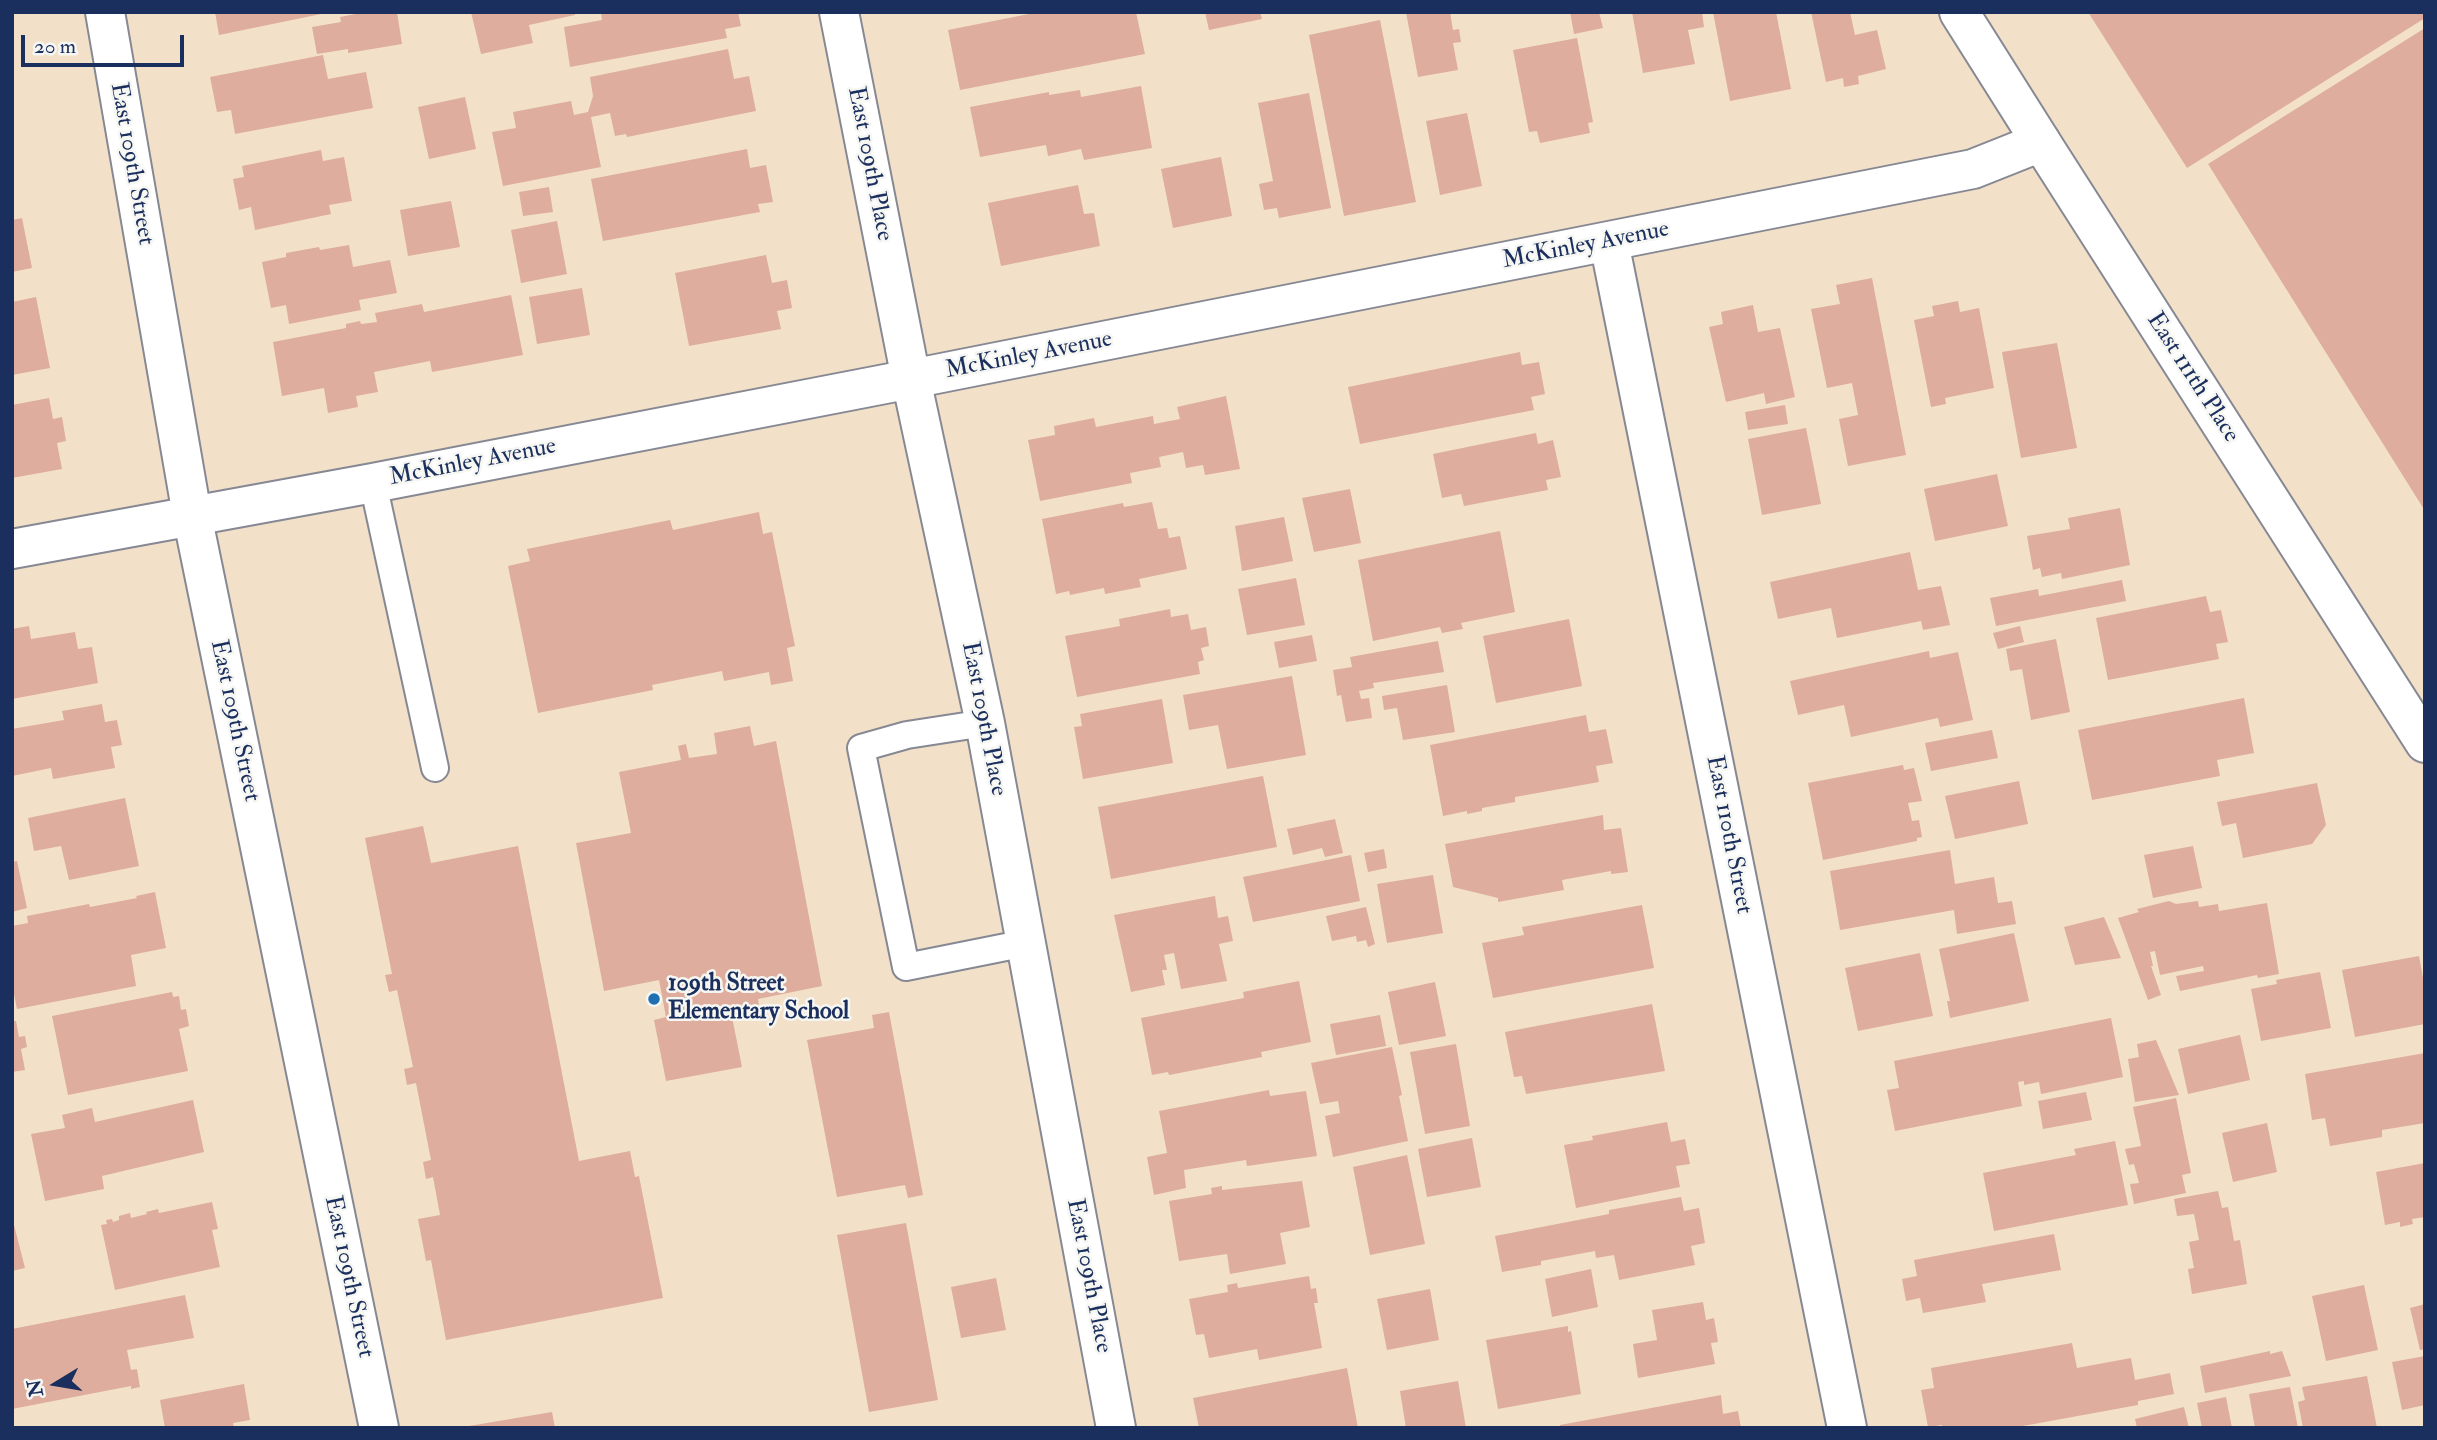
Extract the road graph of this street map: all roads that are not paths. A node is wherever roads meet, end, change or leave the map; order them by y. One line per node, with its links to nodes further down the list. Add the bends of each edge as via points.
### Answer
1 (105, 12): 8 (street, East 109th Street)
2 (839, 12): 6 (street, East 109th Place)
3 (1959, 12): 4 (street, East 111th Place)
4 (2041, 142): 5 (street, McKinley Avenue, via 1973,169); 11 (street, East 111th Place)
5 (1609, 242): 6 (street, McKinley Avenue); 16 (street, East 110th Street)
6 (911, 379): 7 (street, McKinley Avenue); 10 (street, East 109th Place)
7 (373, 483): 8 (street, McKinley Avenue); 12 (lane)
8 (191, 515): 9 (street, McKinley Avenue); 14 (street, East 109th Street)
9 (12, 549)
10 (985, 723): 13 (street, East 109th Place); 13 (lane, via 907,735 861,748 906,967)
11 (2425, 743)
12 (435, 768)
13 (1026, 943): 15 (street, East 109th Place)
14 (379, 1428)
15 (1116, 1428)
16 (1847, 1428)

